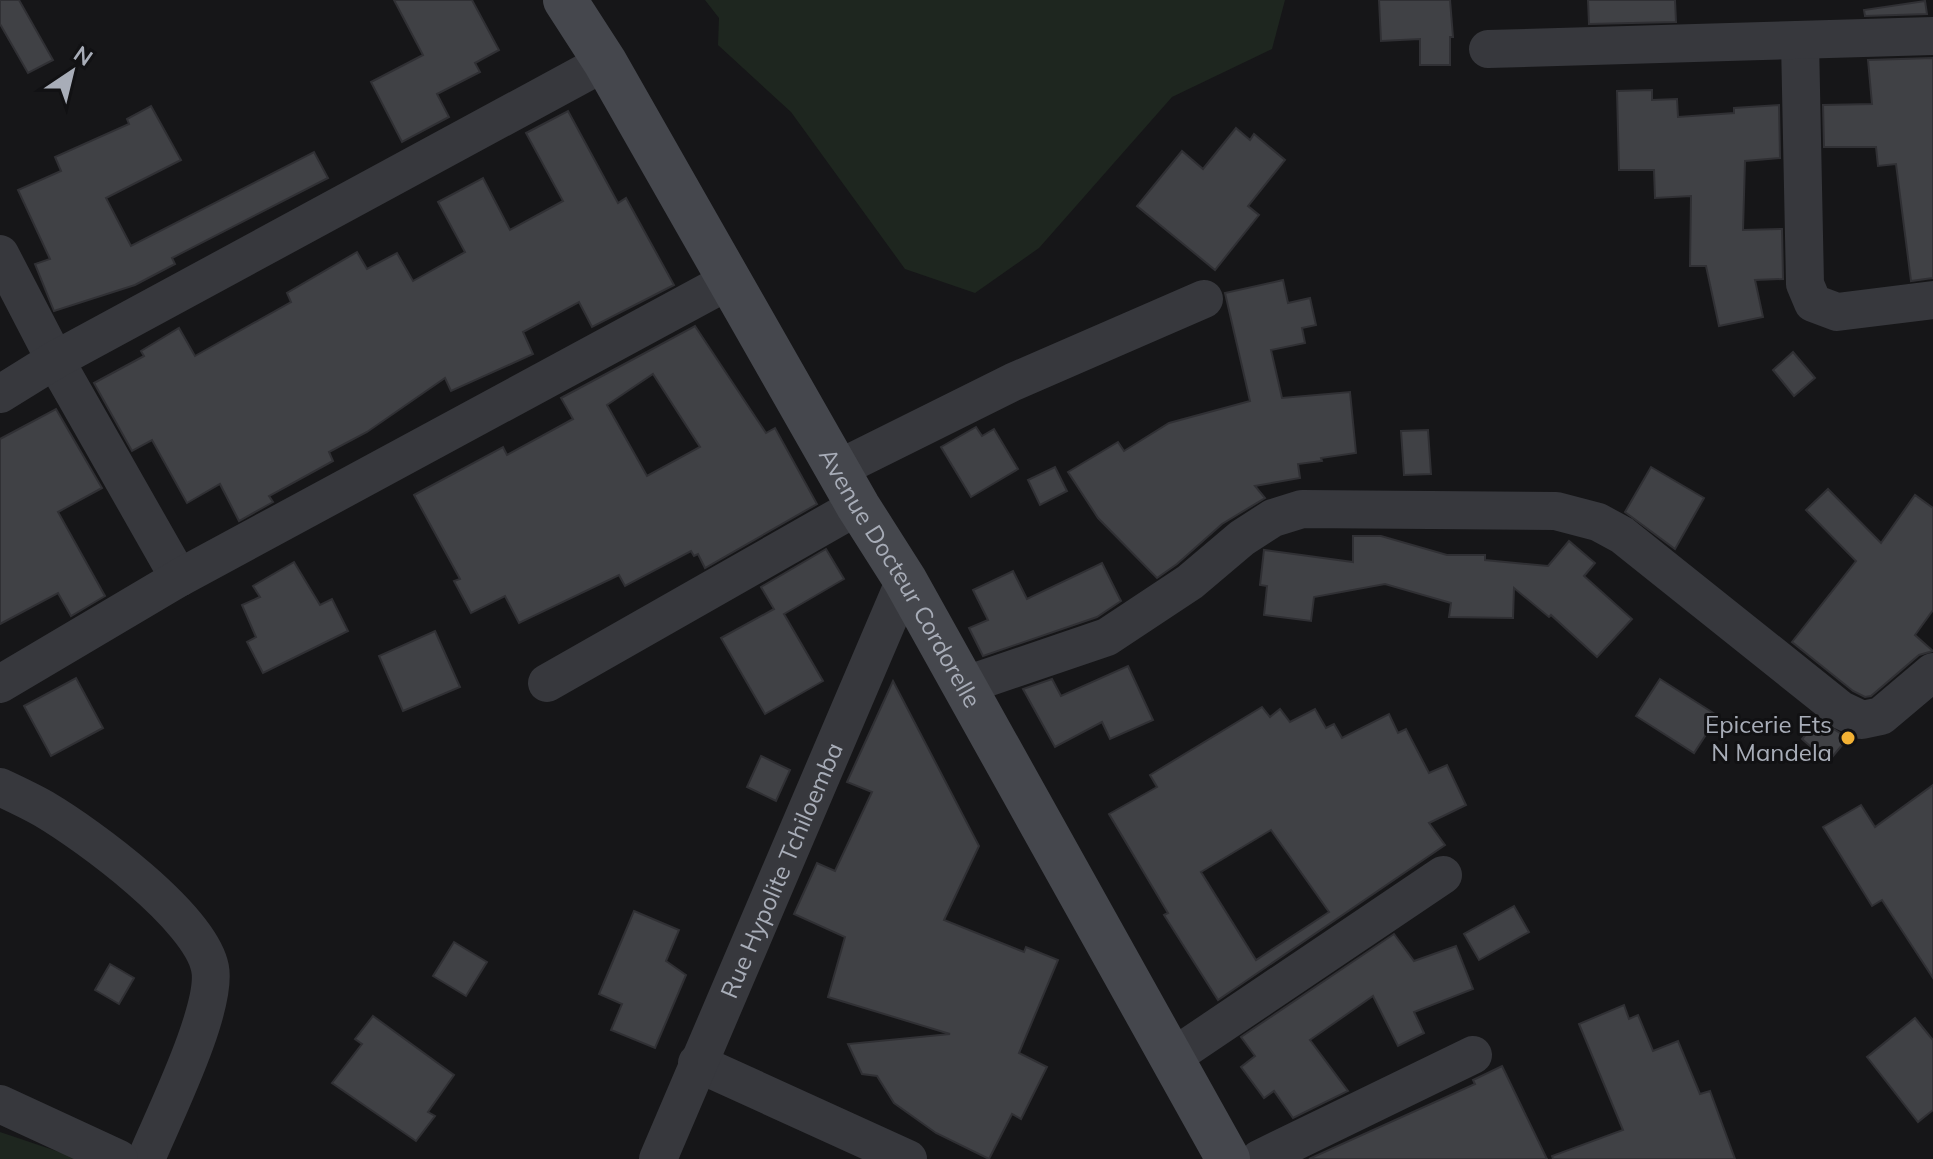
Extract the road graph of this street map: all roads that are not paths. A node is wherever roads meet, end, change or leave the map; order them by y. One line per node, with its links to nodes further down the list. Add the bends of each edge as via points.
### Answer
1 (565, 0): 5 (street, Avenue Docteur Cordorelle)
2 (1933, 36): 3 (street)
3 (1800, 41): 4 (street); 9 (street, via 1805,284 1813,303 1837,312)
4 (1488, 49)
5 (605, 62): 7 (street, Avenue Docteur Cordorelle); 10 (street)
6 (0, 254): 10 (street)
7 (730, 280): 12 (street, Avenue Docteur Cordorelle); 13 (street)
8 (1204, 299): 12 (street, via 1013,382)
9 (1933, 300)
10 (55, 360): 11 (street); 13 (street)
11 (0, 394)
12 (848, 488): 14 (street, Avenue Docteur Cordorelle); 16 (street)
13 (179, 578): 17 (street)
14 (905, 580): 18 (street, Avenue Docteur Cordorelle); 23 (street, Rue Hypolite Tchiloemba)
15 (1933, 672): 18 (street, via 1881,716 1862,720 1841,710 1622,535 1598,522 1556,511 1339,507 1302,509 1273,518 1107,637)
16 (547, 683)
17 (0, 684)
18 (963, 686): 22 (street, Avenue Docteur Cordorelle)
19 (0, 787): 26 (street, via 98,845 194,934 210,968 209,998 200,1027)
20 (1443, 875): 22 (street)
21 (1473, 1055): 30 (street)
22 (1173, 1057): 29 (street, Avenue Docteur Cordorelle)
23 (697, 1063): 27 (street, Rue Hypolite Tchiloemba); 28 (street)
24 (0, 1104): 25 (street)
25 (119, 1159)
26 (146, 1159)
27 (658, 1159)
28 (908, 1159)
29 (1228, 1159)
30 (1259, 1159)

